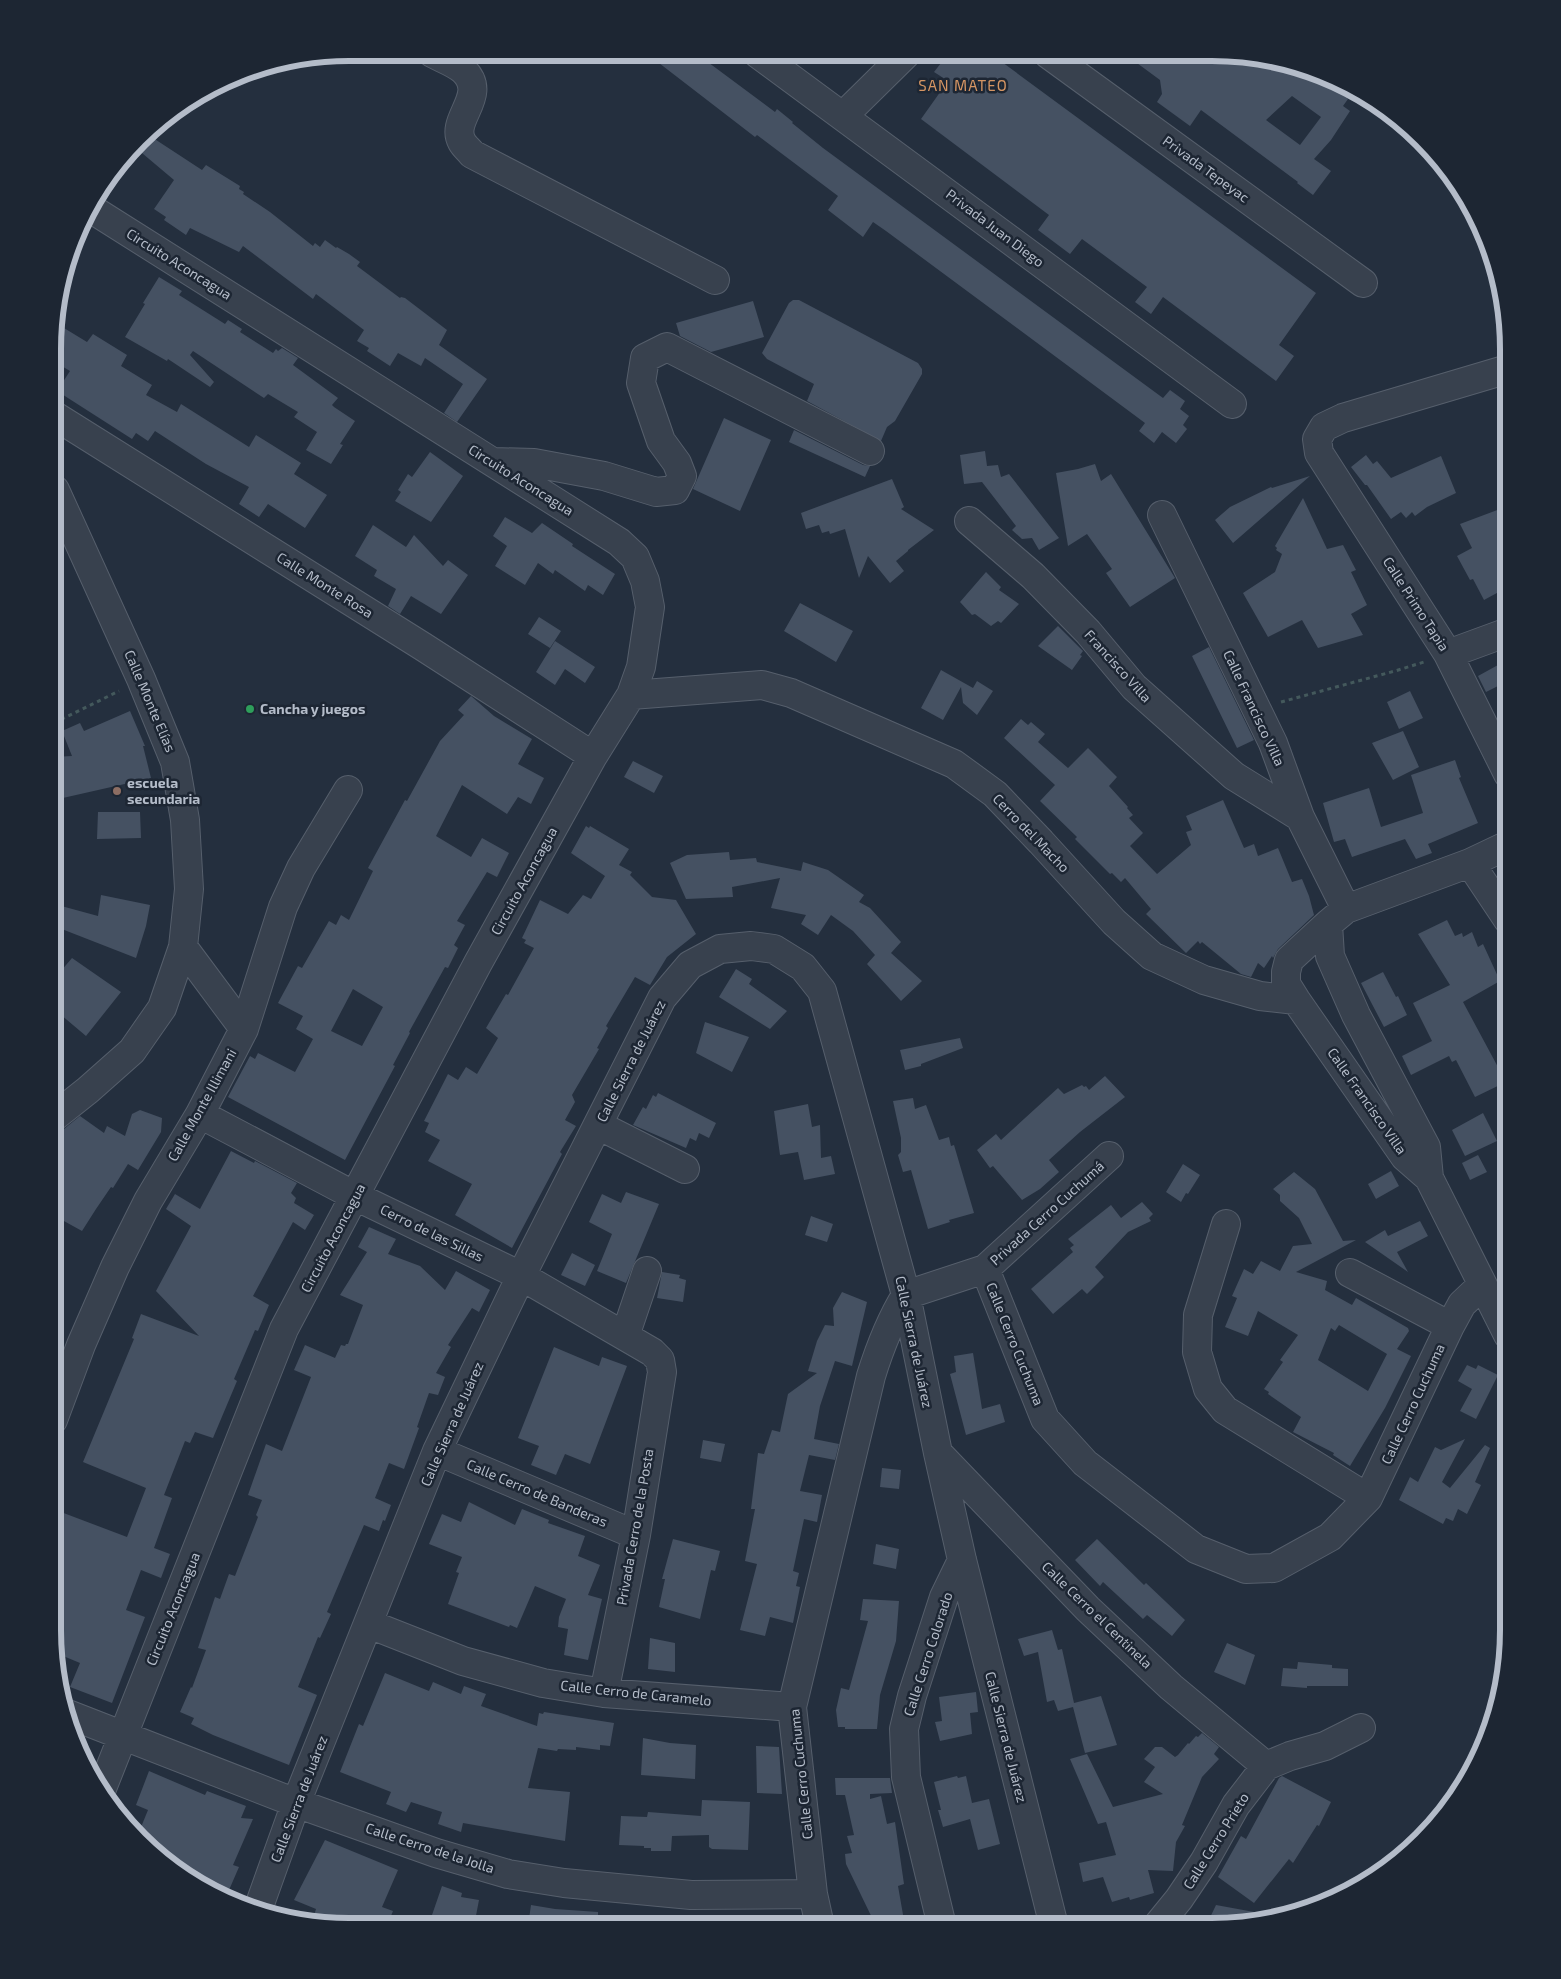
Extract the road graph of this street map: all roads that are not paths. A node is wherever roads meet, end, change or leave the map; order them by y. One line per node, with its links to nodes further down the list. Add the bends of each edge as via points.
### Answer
1 (447, 61): 7 (street, via 463,70 472,84 471,101 459,128 462,141 472,154)
2 (768, 61): 5 (street, Privada Juan Diego)
3 (899, 61): 5 (street)
4 (1058, 61): 8 (street, Privada Tepeyac)
5 (843, 116): 10 (street, Privada Juan Diego)
6 (96, 212): 13 (street, Circuito Aconcagua)
7 (715, 280)
8 (1363, 283)
9 (1500, 371): 18 (street, Calle Primo Tapia, via 1343,418 1324,426 1316,439 1319,453)
10 (1232, 404)
11 (61, 420): 20 (street, Calle Monte Rosa)
12 (870, 451): 13 (street, via 667,347 645,358 640,383 661,441 680,469 682,476 675,490 656,492 604,476 534,463)
13 (492, 462): 19 (street, Circuito Aconcagua, via 618,542 635,557 645,581 650,607 641,667)
14 (61, 503): 28 (street, Calle Monte Elías, via 175,762 185,820 189,890)
15 (1162, 515): 23 (street, Calle Francisco Villa, via 1273,743)
16 (969, 521): 23 (street, Francisco Villa, via 1033,576 1088,632 1134,687 1234,776)
17 (1500, 635): 18 (street)
18 (1448, 654): 21 (street, Calle Primo Tapia)
19 (631, 695): 20 (street, Circuito Aconcagua); 29 (street, Cerro del Macho, via 762,686 791,693 954,764 995,794 1114,922 1152,956 1204,980 1260,996)
20 (593, 756): 37 (street, Circuito Aconcagua, via 478,963)
21 (1500, 758)
22 (348, 790): 30 (street, Calle Monte Illimani, via 301,868 283,906)
23 (1300, 817): 27 (street, Calle Francisco Villa)
24 (1500, 849): 25 (street)
25 (1470, 862): 26 (street); 27 (street)
26 (1500, 908)
27 (1337, 916): 29 (street, Calle Francisco Villa, via 1289,960 1286,984); 36 (street, Calle Francisco Villa, via 1330,956 1356,1014 1426,1147)
28 (183, 948): 30 (street); 31 (street, Calle Monte Elías, via 162,1008 132,1051)
29 (1296, 1000): 36 (street, Calle Francisco Villa, via 1405,1157)
30 (244, 1029): 32 (street, Calle Monte Illimani)
31 (61, 1111)
32 (200, 1114): 37 (street, Cerro de las Sillas); 49 (street, Calle Monte Illimani, via 148,1201 114,1267)
33 (598, 1125): 35 (street); 42 (street, Calle Sierra de Juárez); 44 (street, Calle Sierra de Juárez, via 662,998 690,965 720,949 751,946 774,949 803,967 822,990)
34 (1108, 1156): 39 (street, Privada Cerro Cuchumá)
35 (685, 1169)
36 (1429, 1178): 43 (street, Calle Francisco Villa)
37 (355, 1196): 42 (street, Cerro de las Sillas); 60 (street, Circuito Aconcagua, via 284,1329)
38 (1226, 1224): 52 (street, via 1198,1315 1197,1352 1208,1389 1225,1410)
39 (985, 1269): 44 (street, Calle Cerro Cuchuma); 52 (street, Calle Cerro Cuchuma, via 1045,1419 1085,1463 1196,1549 1246,1569 1274,1568 1330,1537)
40 (647, 1271): 47 (street)
41 (1350, 1273): 46 (street)
42 (521, 1276): 47 (street, Cerro de las Sillas); 50 (street, Calle Sierra de Juárez)
43 (1482, 1285): 45 (street, Calle Francisco Villa); 46 (street, Calle Cerro Cuchuma, via 1462,1304)
44 (906, 1295): 51 (street, Calle Sierra de Juárez); 57 (street, Calle Cerro Cuchuma, via 881,1343 871,1376)
45 (1500, 1320)
46 (1450, 1326): 52 (street, Calle Cerro Cuchuma)
47 (626, 1336): 48 (street, Cerro de las Sillas)
48 (660, 1360): 53 (street, Privada Cerro de la Posta, via 662,1372)
49 (61, 1399)
50 (437, 1450): 53 (street, Calle Cerro de Banderas); 55 (street, Calle Sierra de Juárez)
51 (938, 1453): 54 (street, Calle Sierra de Juárez); 61 (street, Calle Cerro el Centinela, via 1088,1609 1171,1687)
52 (1368, 1498)
53 (636, 1535): 56 (street, Privada Cerro de la Posta)
54 (962, 1560): 67 (street, Calle Cerro Colorado, via 944,1597 904,1729 906,1777); 68 (street, Calle Sierra de Juárez)
55 (369, 1624): 56 (street, Calle Cerro de Caramelo, via 463,1661 543,1683); 63 (street, Calle Sierra de Juárez)
56 (604, 1693): 57 (street, Calle Cerro de Caramelo)
57 (792, 1707): 64 (street, Calle Cerro Cuchuma)
58 (75, 1717): 60 (street, Calle Cerro de la Jolla)
59 (1361, 1728): 61 (street, Calle Cerro Prieto, via 1325,1746)
60 (123, 1735): 62 (street, Circuito Aconcagua); 63 (street, Calle Cerro de la Jolla)
61 (1266, 1766): 69 (street, Calle Cerro Prieto, via 1236,1805 1204,1862)
62 (105, 1782)
63 (296, 1804): 64 (street, Calle Cerro de la Jolla, via 508,1874 564,1883 691,1895); 65 (street, Calle Sierra de Juárez)
64 (813, 1894): 66 (street, Calle Cerro Cuchuma)
65 (260, 1903)
66 (818, 1918)
67 (940, 1918)
68 (1052, 1918)
69 (1164, 1918)

